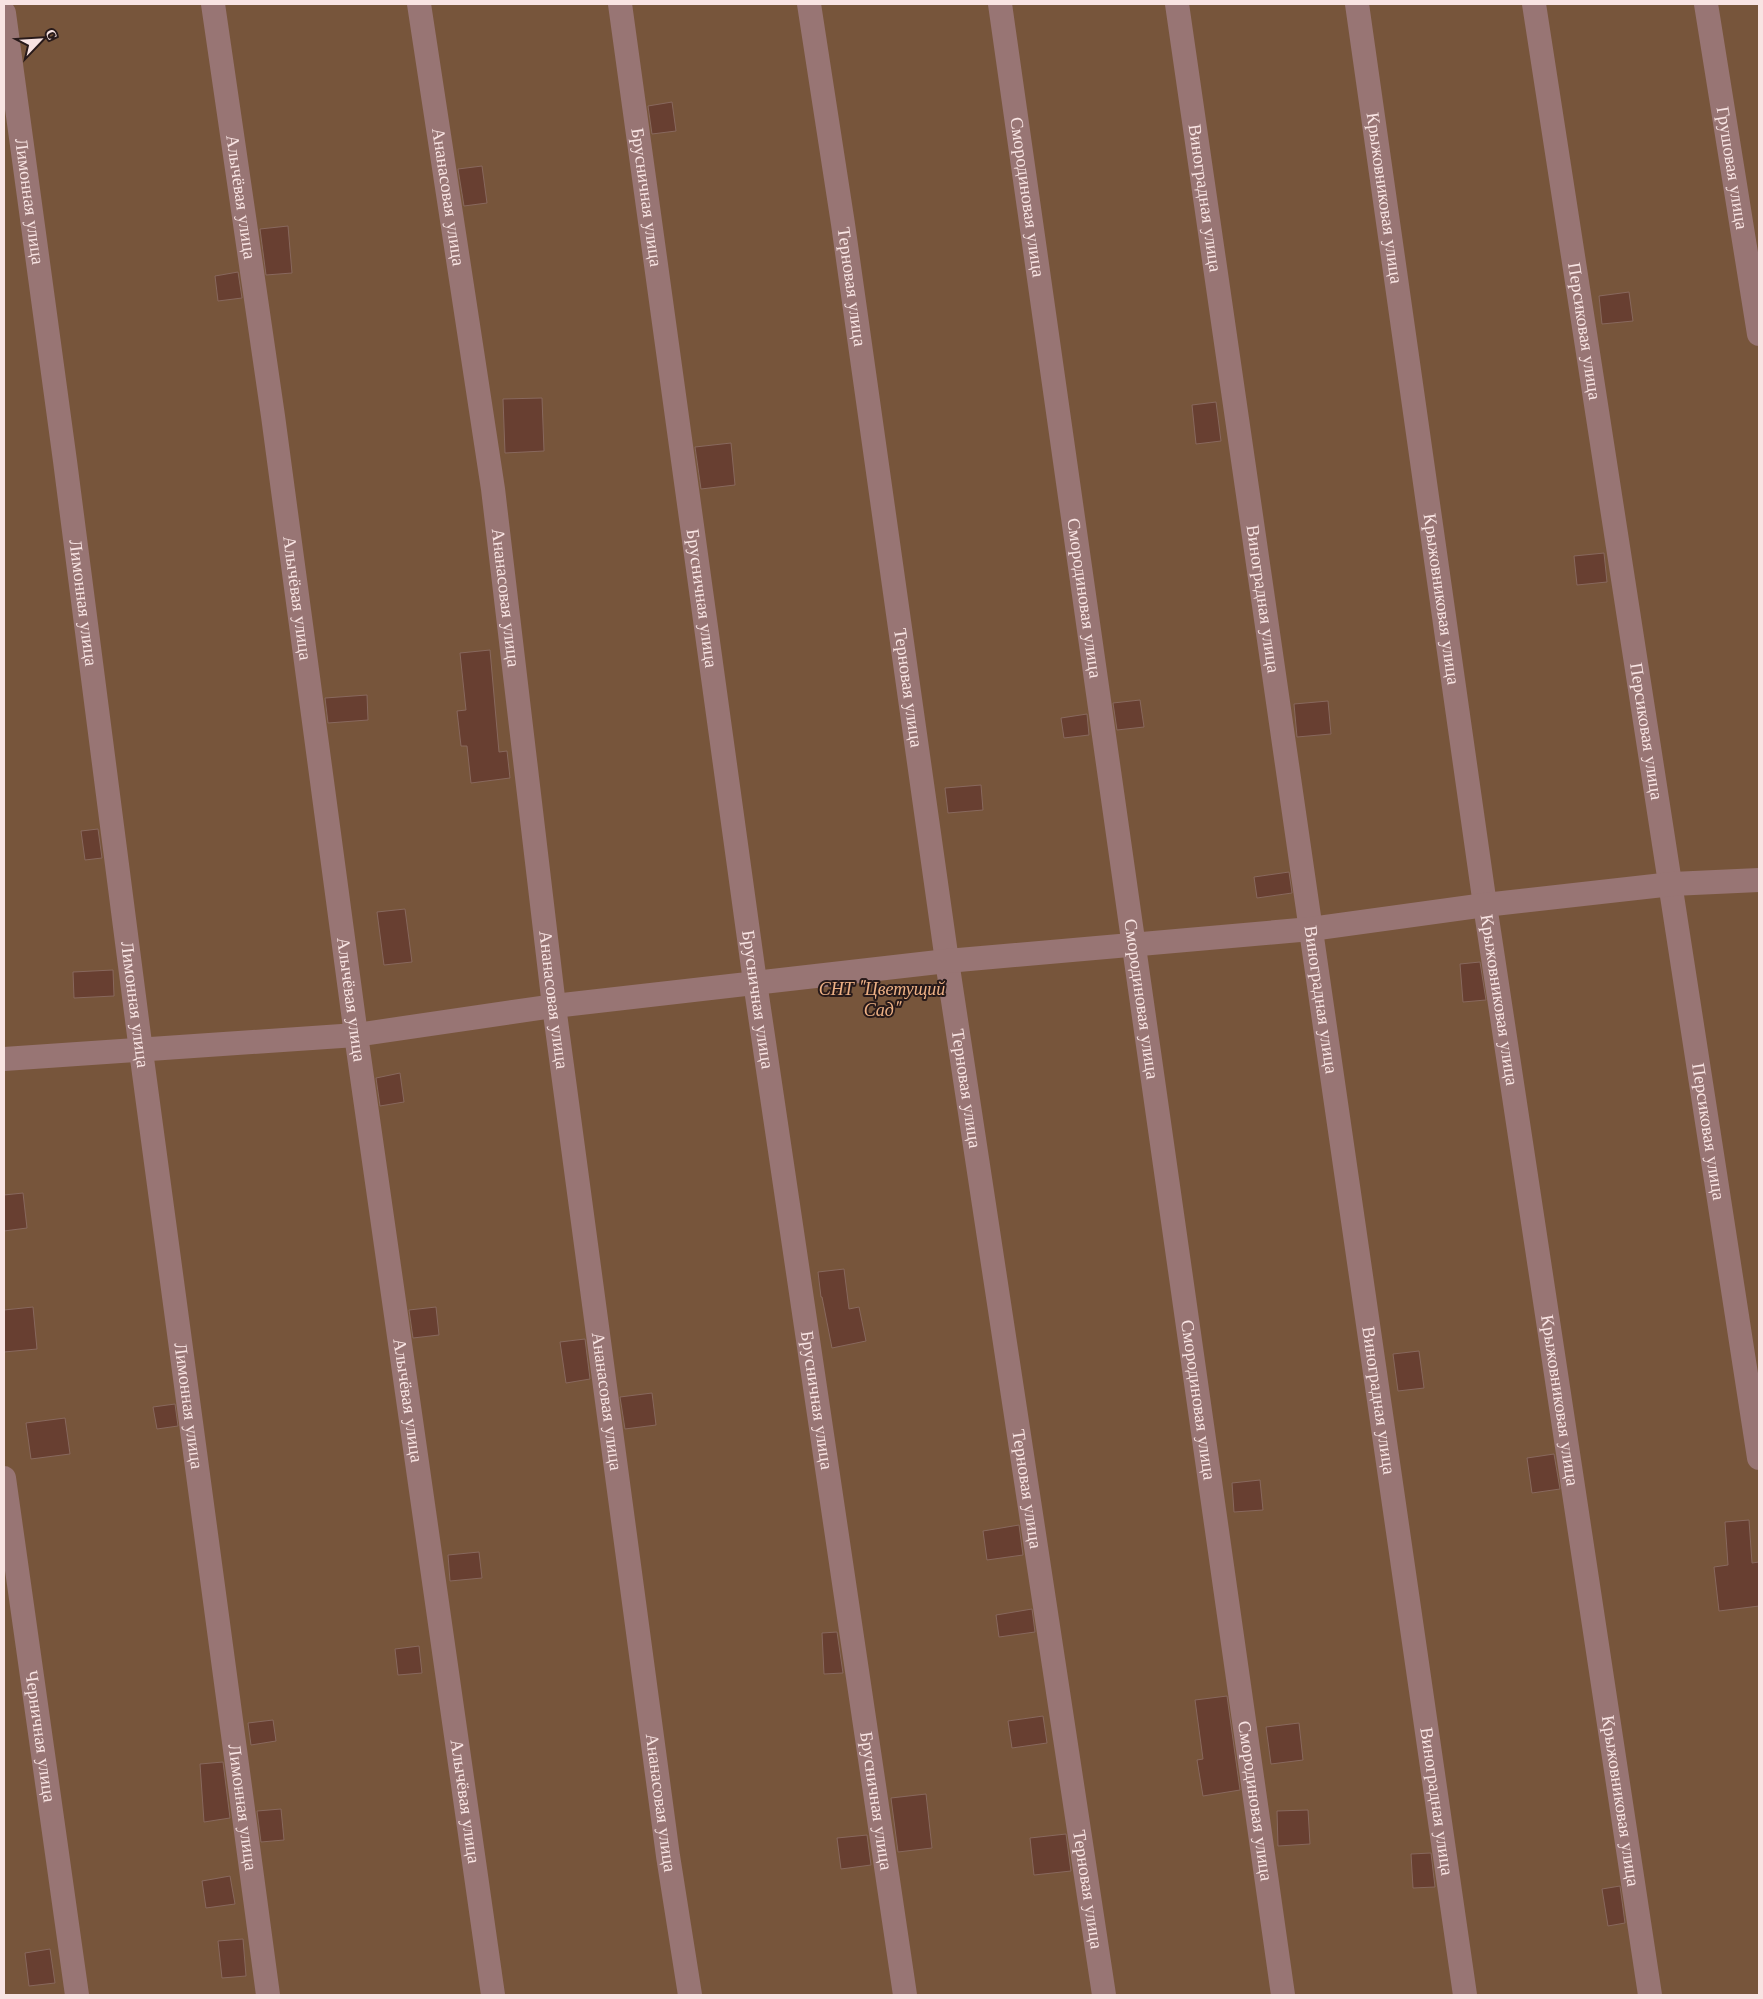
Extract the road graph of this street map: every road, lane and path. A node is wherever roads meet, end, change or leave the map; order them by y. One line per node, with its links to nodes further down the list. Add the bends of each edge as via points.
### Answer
1 (213, 4): 20 (street, Алычёвая улица, via 274,416)
2 (418, 4): 19 (street, Ананасовая улица, via 494,489)
3 (620, 4): 18 (street, Брусничная улица)
4 (810, 4): 17 (street, Терновая улица)
5 (1000, 4): 16 (street, Смородиновая улица)
6 (1177, 4): 15 (street, Виноградная улица)
7 (1357, 4): 14 (street, Крыжовниковая улица)
8 (1534, 4): 13 (street, Персиковая улица)
9 (1706, 4): 11 (street, Грушовая улица)
10 (4, 13): 21 (street, Лимонная улица)
11 (1759, 334)
12 (1759, 880): 13 (street)
13 (1672, 884): 14 (street); 23 (street, Персиковая улица)
14 (1485, 905): 15 (street); 33 (street, Крыжовниковая улица)
15 (1311, 929): 16 (street); 32 (street, Виноградная улица)
16 (1132, 944): 17 (street); 31 (street, Смородиновая улица)
17 (947, 961): 18 (street); 30 (street, Терновая улица)
18 (755, 982): 19 (street); 29 (street, Брусничная улица)
19 (554, 1006): 20 (street); 28 (street, Ананасовая улица)
20 (356, 1035): 21 (street); 27 (street, Алычёвая улица)
21 (142, 1051): 22 (street); 26 (street, Лимонная улица)
22 (4, 1059)
23 (1759, 1458)
24 (4, 1478): 25 (street, Черничная улица)
25 (77, 1995)
26 (268, 1995)
27 (493, 1995)
28 (690, 1995)
29 (905, 1995)
30 (1104, 1995)
31 (1283, 1995)
32 (1465, 1995)
33 (1650, 1995)

